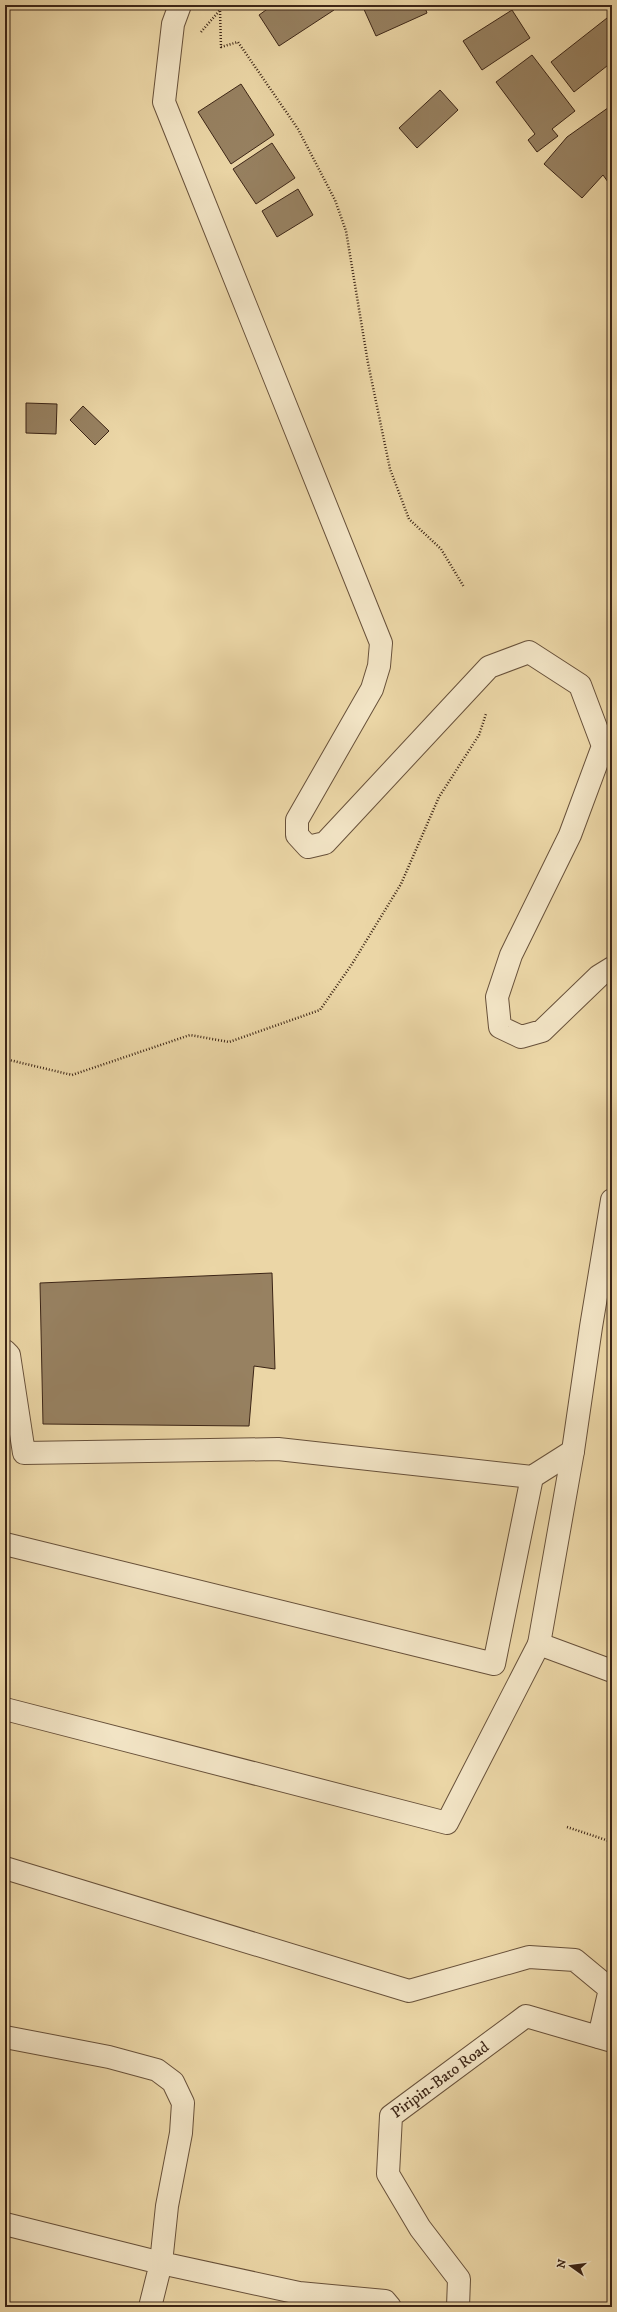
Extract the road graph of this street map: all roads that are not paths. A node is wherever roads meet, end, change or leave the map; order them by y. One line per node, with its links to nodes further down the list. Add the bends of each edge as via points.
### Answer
1 (180, 5): 2 (street, via 173,24 164,102 381,643 379,666 372,690 297,820 297,835 308,846 325,843 489,666 529,652 580,685 603,746 570,835 511,955 497,997 500,1027 521,1037 542,1031 599,976)
2 (612, 968)
3 (612, 1200): 5 (street, via 590,1327)
4 (5, 1351): 6 (street, via 9,1355 24,1452 278,1449)
5 (573, 1451): 6 (street); 8 (street)
6 (532, 1477): 7 (street, via 494,1664)
7 (5, 1544)
8 (539, 1644): 9 (street); 10 (street, via 447,1824)
9 (612, 1671)
10 (5, 1709)
11 (5, 1868): 13 (street, via 409,1990 529,1957 575,1960 610,1989)
12 (5, 2037): 15 (street, via 109,2057 157,2070 173,2082 183,2103 181,2133 167,2206)
13 (606, 2039): 19 (street, Piripin-Bato Road, via 526,2016 391,2116 388,2174 420,2228 459,2279)
14 (5, 2224): 15 (street)
15 (161, 2263): 16 (street); 17 (street)
16 (298, 2300): 18 (street, via 385,2301)
17 (150, 2307)
18 (390, 2307)
19 (458, 2307)

